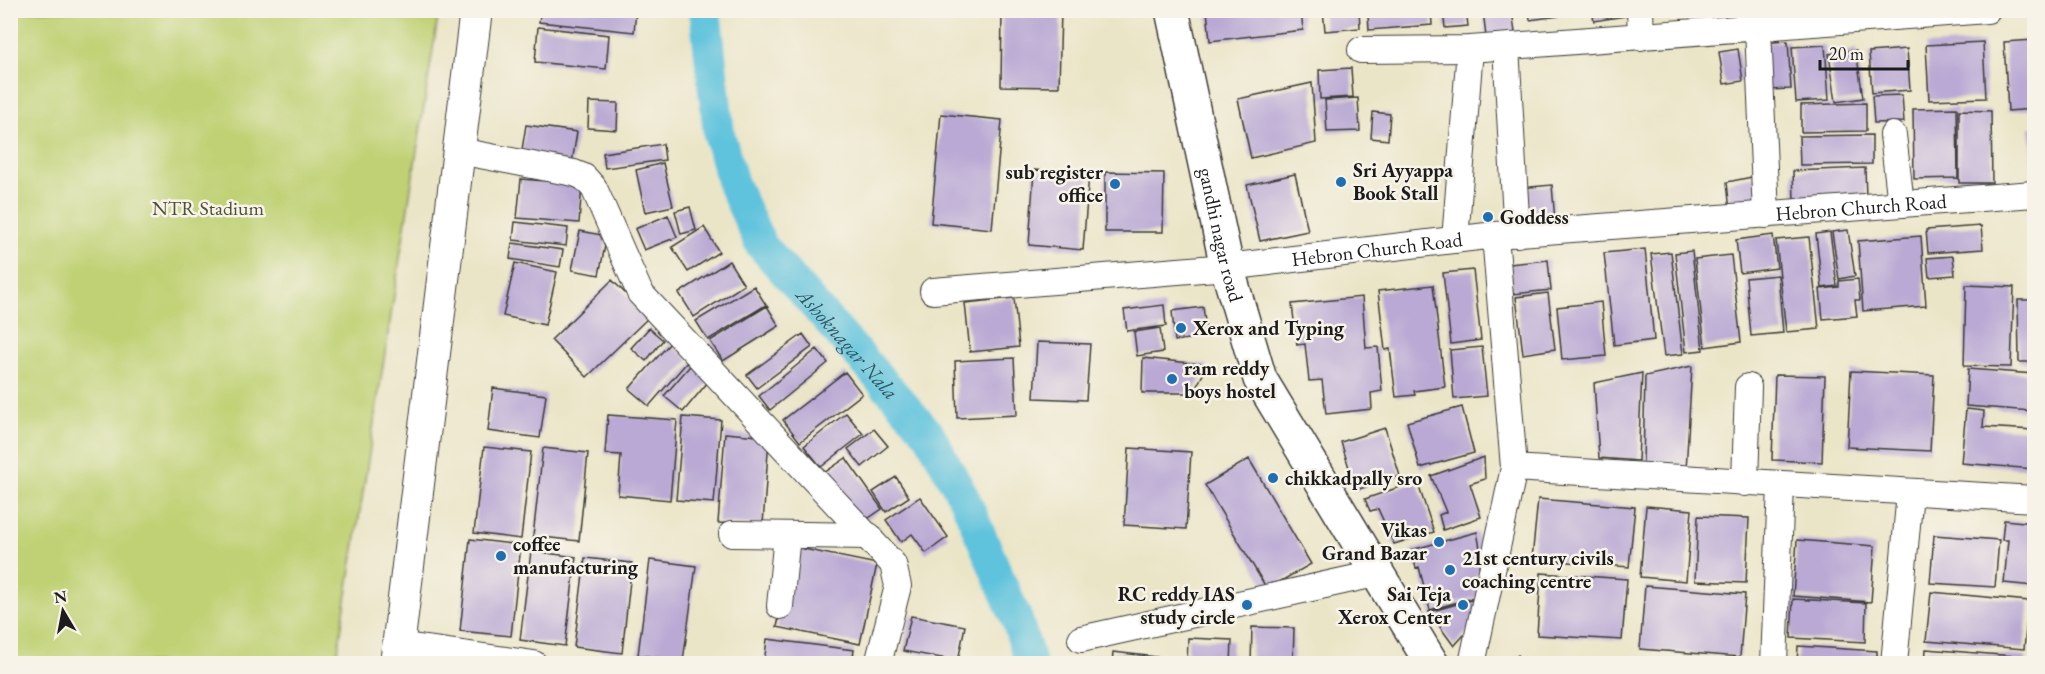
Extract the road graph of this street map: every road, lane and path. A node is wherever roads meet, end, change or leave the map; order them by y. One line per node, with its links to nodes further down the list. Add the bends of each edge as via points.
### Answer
1 (476, 10): 12 (street)
2 (1172, 10): 18 (main road, gandhi nagar road)
3 (1640, 10): 7 (street)
4 (1988, 10): 5 (street)
5 (1847, 16): 6 (street)
6 (1758, 28): 7 (street); 15 (street)
7 (1641, 36): 8 (street)
8 (1506, 47): 9 (street); 16 (street)
9 (1470, 49): 10 (street); 17 (street)
10 (1361, 50)
11 (1893, 135): 14 (street)
12 (459, 151): 28 (street, via 584,177 594,188 640,293); 32 (street)
13 (2034, 194): 14 (street, Hebron Church Road)
14 (1901, 204): 15 (street, Hebron Church Road)
15 (1766, 214): 16 (street, Hebron Church Road)
16 (1506, 234): 17 (street, Hebron Church Road); 21 (street)
17 (1455, 240): 18 (street, Hebron Church Road)
18 (1227, 267): 19 (street, Hebron Church Road); 29 (main road, gandhi nagar road, via 1260,379)
19 (933, 291)
20 (1748, 387): 22 (street)
21 (1514, 468): 22 (street); 36 (street)
22 (1745, 483): 23 (street)
23 (1781, 485): 24 (street); 37 (street)
24 (1910, 493): 25 (street); 38 (street)
25 (2034, 500)
26 (732, 534): 27 (street)
27 (787, 535): 28 (street); 30 (street)
28 (869, 536): 34 (street, via 893,564 898,586)
29 (1378, 573): 31 (street); 35 (main road, gandhi nagar road)
30 (780, 606)
31 (1081, 639)
32 (397, 654): 33 (street)
33 (534, 663)
34 (878, 663)
35 (1432, 663)
36 (1472, 663)
37 (1774, 663)
38 (1894, 663)

